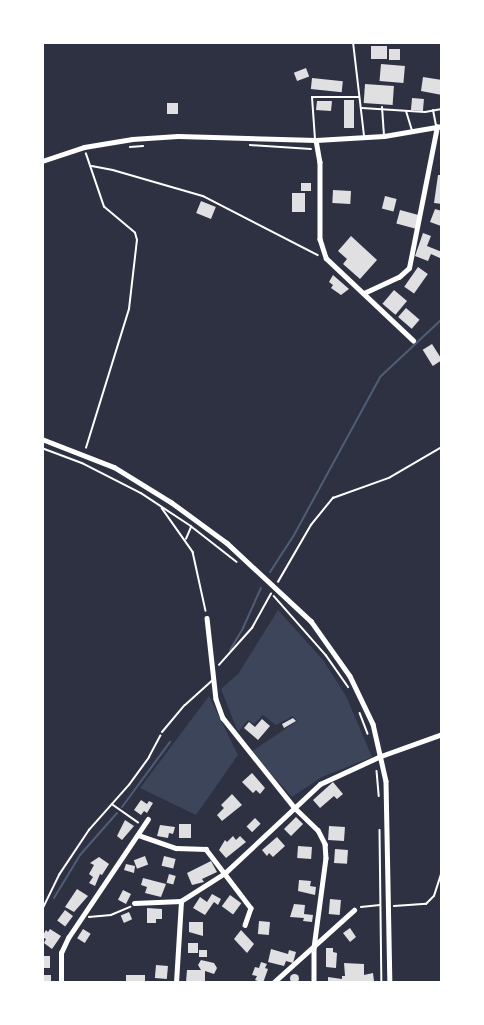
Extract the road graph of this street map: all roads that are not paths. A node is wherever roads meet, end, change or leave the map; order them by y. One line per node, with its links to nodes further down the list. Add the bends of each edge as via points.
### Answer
1 (353, 42): 2 (lane)
2 (359, 98): 4 (lane); 12 (lane, via 312,97)
3 (382, 107): 4 (lane); 7 (lane); 10 (lane)
4 (362, 108): 11 (lane)
5 (442, 109): 6 (lane)
6 (433, 110): 7 (lane); 8 (lane)
7 (405, 111): 9 (lane)
8 (439, 127): 9 (street); 14 (street, via 409,268 399,277)
9 (412, 132): 10 (street)
10 (384, 136): 11 (street)
11 (364, 138): 12 (street)
12 (316, 140): 13 (street, via 178,136 132,139); 14 (street, via 320,162 320,239 326,258)
13 (42, 161)
14 (364, 293): 15 (street)
15 (413, 340)
16 (42, 439): 21 (street, via 114,467 196,519 275,586 311,621 350,676 373,724)
17 (207, 618): 18 (street)
18 (213, 680): 19 (lane, via 184,705); 22 (street, via 223,718)
19 (162, 732)
20 (442, 734): 21 (street)
21 (381, 756): 22 (street, via 320,784); 35 (street, via 388,810)
22 (294, 807): 25 (street); 30 (street, via 318,830 325,844)
23 (148, 819): 24 (street)
24 (138, 835): 25 (street, via 176,848 206,849); 31 (street, via 61,953)
25 (225, 873): 26 (street); 29 (street, via 251,908)
26 (181, 901): 27 (street); 32 (street)
27 (134, 903)
28 (354, 910): 30 (street)
29 (245, 925)
30 (314, 948): 33 (street); 34 (street)
31 (61, 983)
32 (176, 983)
33 (273, 983)
34 (314, 983)
35 (390, 983)

